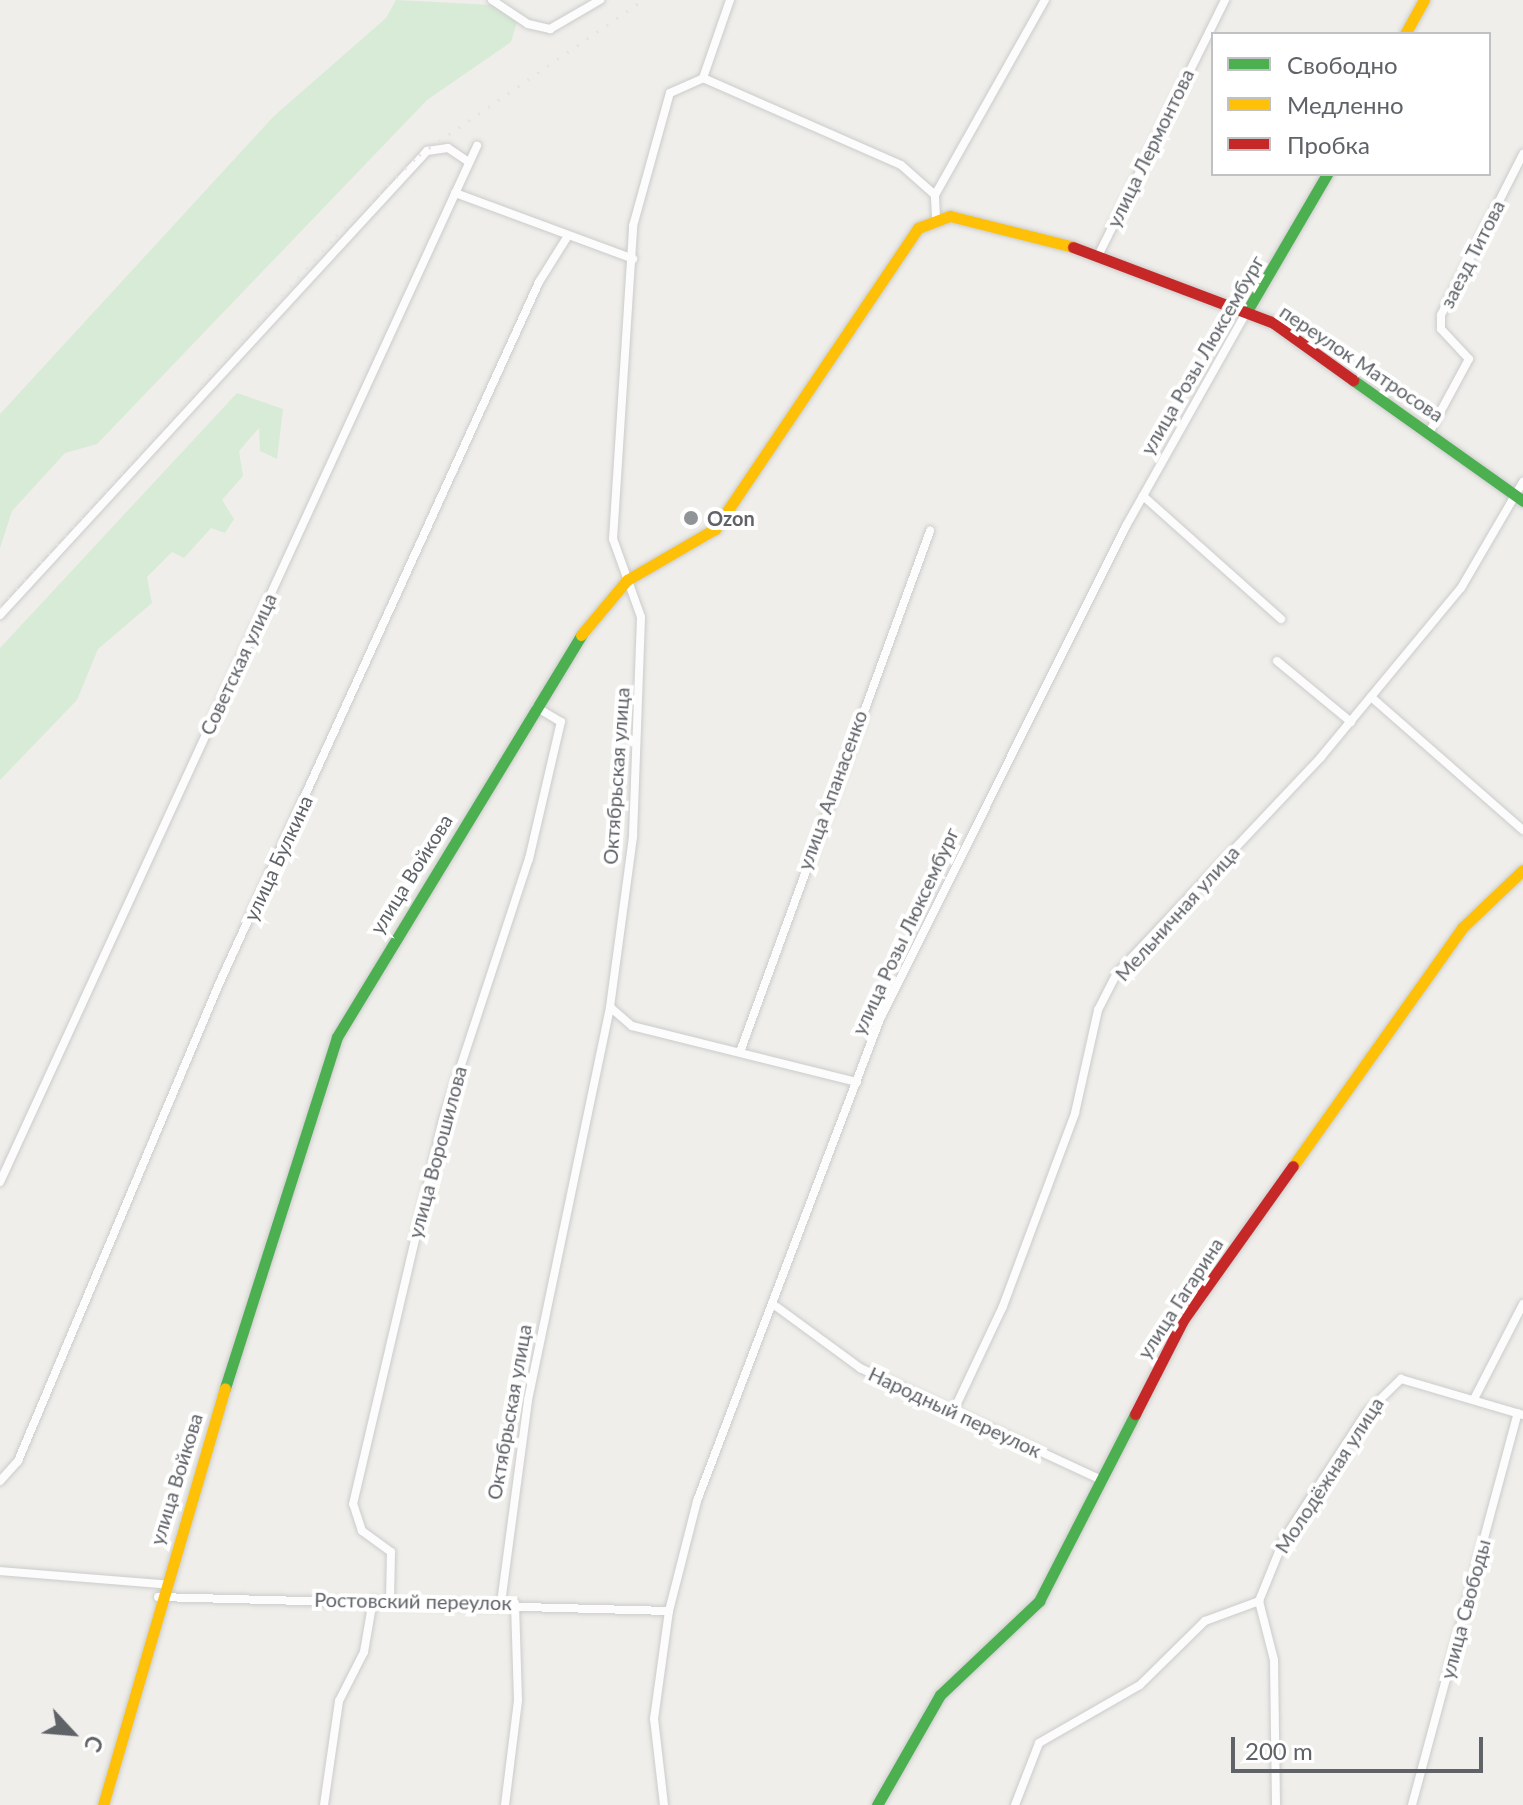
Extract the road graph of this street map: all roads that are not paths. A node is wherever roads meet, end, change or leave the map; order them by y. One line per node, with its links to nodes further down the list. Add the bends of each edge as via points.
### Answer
1 (492, 0): 2 (street, via 528,24 550,29)
2 (600, 0)
3 (730, 0): 8 (street)
4 (1045, 0): 14 (street)
5 (1225, 0): 17 (street, улица Лермонтова)
6 (1424, 0): 7 (main road)
7 (1406, 32)
8 (703, 78): 14 (street, via 901,165); 18 (street, via 670,93 633,226)
9 (477, 146): 11 (street, Советская улица)
10 (1523, 154): 20 (street, заезд Титова, via 1441,315 1441,329 1469,359)
11 (469, 162): 13 (street, Советская улица); 26 (street, via 448,148 427,151)
12 (1326, 176): 19 (main road, улица Розы Люксембург)
13 (455, 193): 16 (street); 37 (street, Советская улица)
14 (935, 195): 15 (street)
15 (936, 217): 17 (main road, переулок Матросова, via 1029,230); 25 (main road, via 918,228 715,529)
16 (566, 239): 18 (street); 44 (street, улица Булкина, via 539,282 219,984 18,1461)
17 (1099, 254): 19 (main road, переулок Матросова)
18 (633, 259): 25 (street, via 613,539)
19 (1247, 311): 20 (main road, переулок Матросова, via 1316,349); 22 (street, улица Розы Люксембург)
20 (1430, 431): 23 (main road, переулок Матросова)
21 (1523, 482): 23 (street, Мельничная улица)
22 (1143, 496): 27 (street); 36 (street, улица Розы Люксембург, via 977,820)
23 (1519, 498): 29 (street, Мельничная улица, via 1461,588)
24 (930, 531): 35 (street, улица Апанасенко)
25 (627, 580): 30 (main road, улица Войкова, via 597,609); 34 (street, Октябрьская улица, via 641,617 641,729)
26 (0, 615)
27 (1281, 619)
28 (1277, 661): 31 (street)
29 (1371, 697): 31 (street, Мельничная улица); 32 (street)
30 (536, 707): 46 (main road, улица Войкова, via 337,1037); 49 (street, улица Ворошилова, via 561,722 529,859 443,1120 353,1504 362,1531 391,1552)
31 (1351, 722): 41 (street, Мельничная улица, via 1117,973 1098,1010 1075,1113 1014,1277)
32 (1523, 830)
33 (1523, 870): 43 (main road, улица Гагарина, via 1462,928 1183,1320)
34 (610, 1007): 35 (street, via 632,1026); 51 (street, Октябрьская улица, via 528,1400)
35 (740, 1052): 36 (street)
36 (857, 1082): 39 (street, улица Розы Люксембург)
37 (0, 1182)
38 (1523, 1304): 40 (street)
39 (777, 1307): 41 (street, Народный переулок, via 860,1368); 53 (street, улица Розы Люксембург, via 697,1501)
40 (1474, 1399): 42 (street, Молодёжная улица); 50 (street, Молодёжная улица, via 1401,1379 1387,1388 1284,1539)
41 (953, 1412): 43 (street, Народный переулок)
42 (1521, 1414): 61 (street, улица Свободы)
43 (1101, 1480): 58 (main road, улица Гагарина, via 1039,1601 940,1695)
44 (0, 1481)
45 (0, 1571): 46 (street)
46 (162, 1584): 47 (main road, улица Войкова)
47 (158, 1597): 48 (street, Ростовский переулок); 54 (main road, улица Войкова)
48 (373, 1600): 49 (street, Ростовский переулок); 55 (street, via 364,1652 339,1701)
49 (390, 1600): 51 (street, Ростовский переулок)
50 (1259, 1601): 59 (street, via 1205,1621 1140,1685 1039,1743); 60 (street, via 1274,1660)
51 (501, 1603): 52 (street, Ростовский переулок)
52 (515, 1603): 53 (street, Ростовский переулок); 56 (street, via 518,1700)
53 (669, 1611): 57 (street, улица Розы Люксембург, via 654,1719)
54 (103, 1805)
55 (324, 1805)
56 (505, 1805)
57 (664, 1805)
58 (877, 1805)
59 (1015, 1805)
60 (1276, 1805)
61 (1412, 1805)

